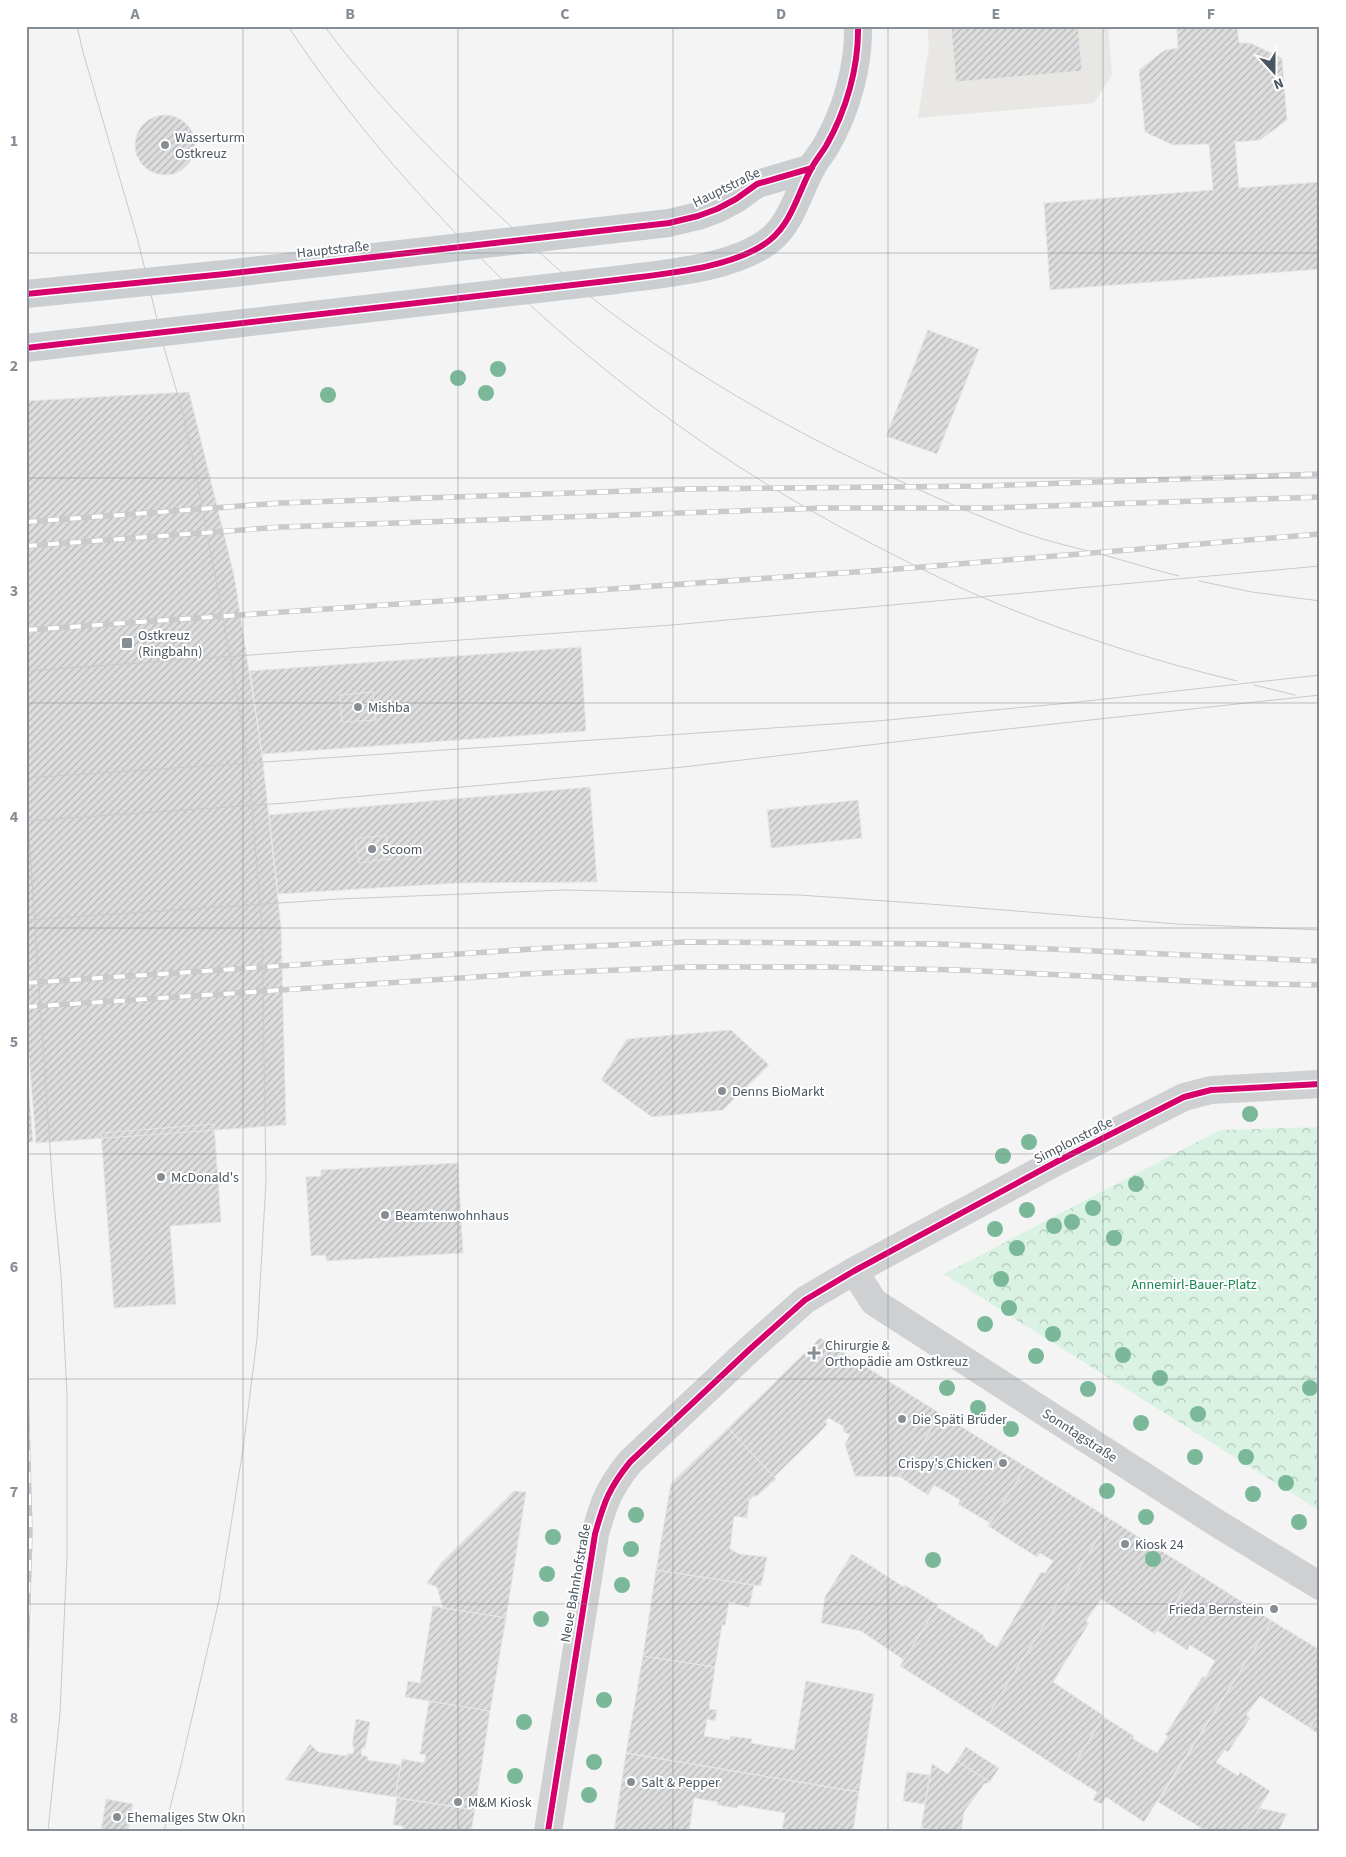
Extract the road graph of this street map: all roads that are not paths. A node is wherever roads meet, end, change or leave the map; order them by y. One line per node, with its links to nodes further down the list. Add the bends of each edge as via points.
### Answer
1 (858, 26): 2 (main road, via 856,58 846,103)
2 (812, 168): 3 (main road, Hauptstraße, via 758,184 716,209 669,223); 4 (main road, via 785,224 769,241 741,255 700,268)
3 (26, 294)
4 (26, 348)
5 (1320, 1084): 6 (street, Simplonstraße, via 1211,1090 1184,1098 1058,1161)
6 (854, 1271): 7 (street, Sonntagstraße, via 874,1302); 8 (street, Neue Bahnhofstraße, via 805,1300 630,1462 615,1481 603,1504 595,1534)
7 (1320, 1586)
8 (548, 1831)

